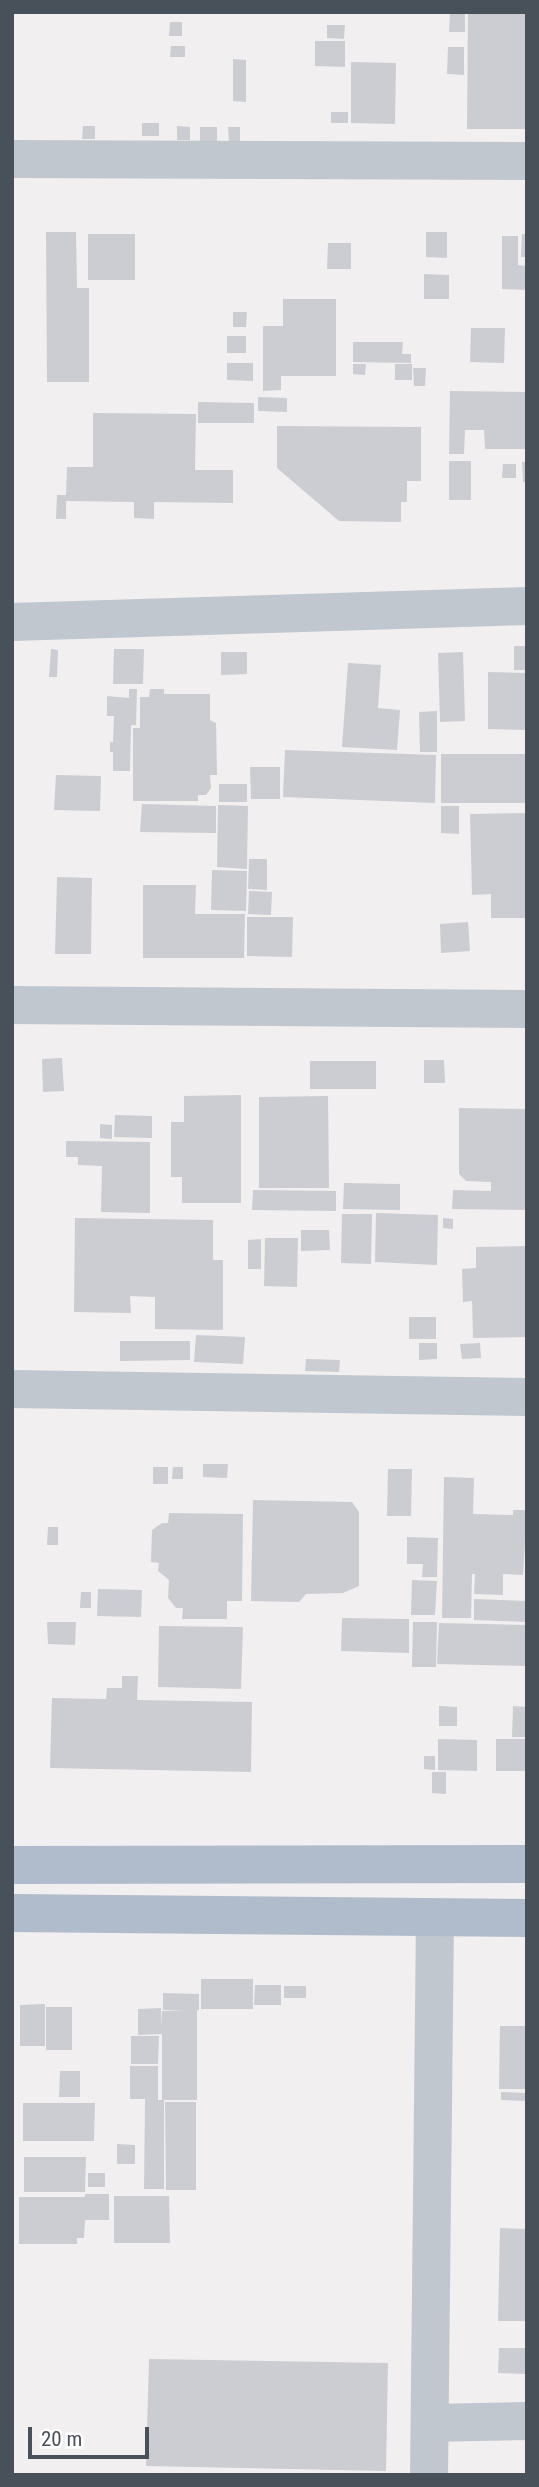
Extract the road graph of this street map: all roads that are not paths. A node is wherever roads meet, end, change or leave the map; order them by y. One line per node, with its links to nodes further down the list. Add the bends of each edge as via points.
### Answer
1 (12, 159): 2 (street)
2 (527, 161)
3 (527, 606): 4 (street)
4 (12, 622)
5 (12, 1005): 6 (street)
6 (527, 1009)
7 (12, 1389): 8 (street)
8 (527, 1397)
9 (527, 1864): 10 (main road)
10 (12, 1865)
11 (12, 1913): 12 (main road)
12 (435, 1918): 13 (main road); 15 (street)
13 (527, 1918)
14 (527, 2421): 15 (street)
15 (430, 2423): 16 (street)
16 (429, 2475)

